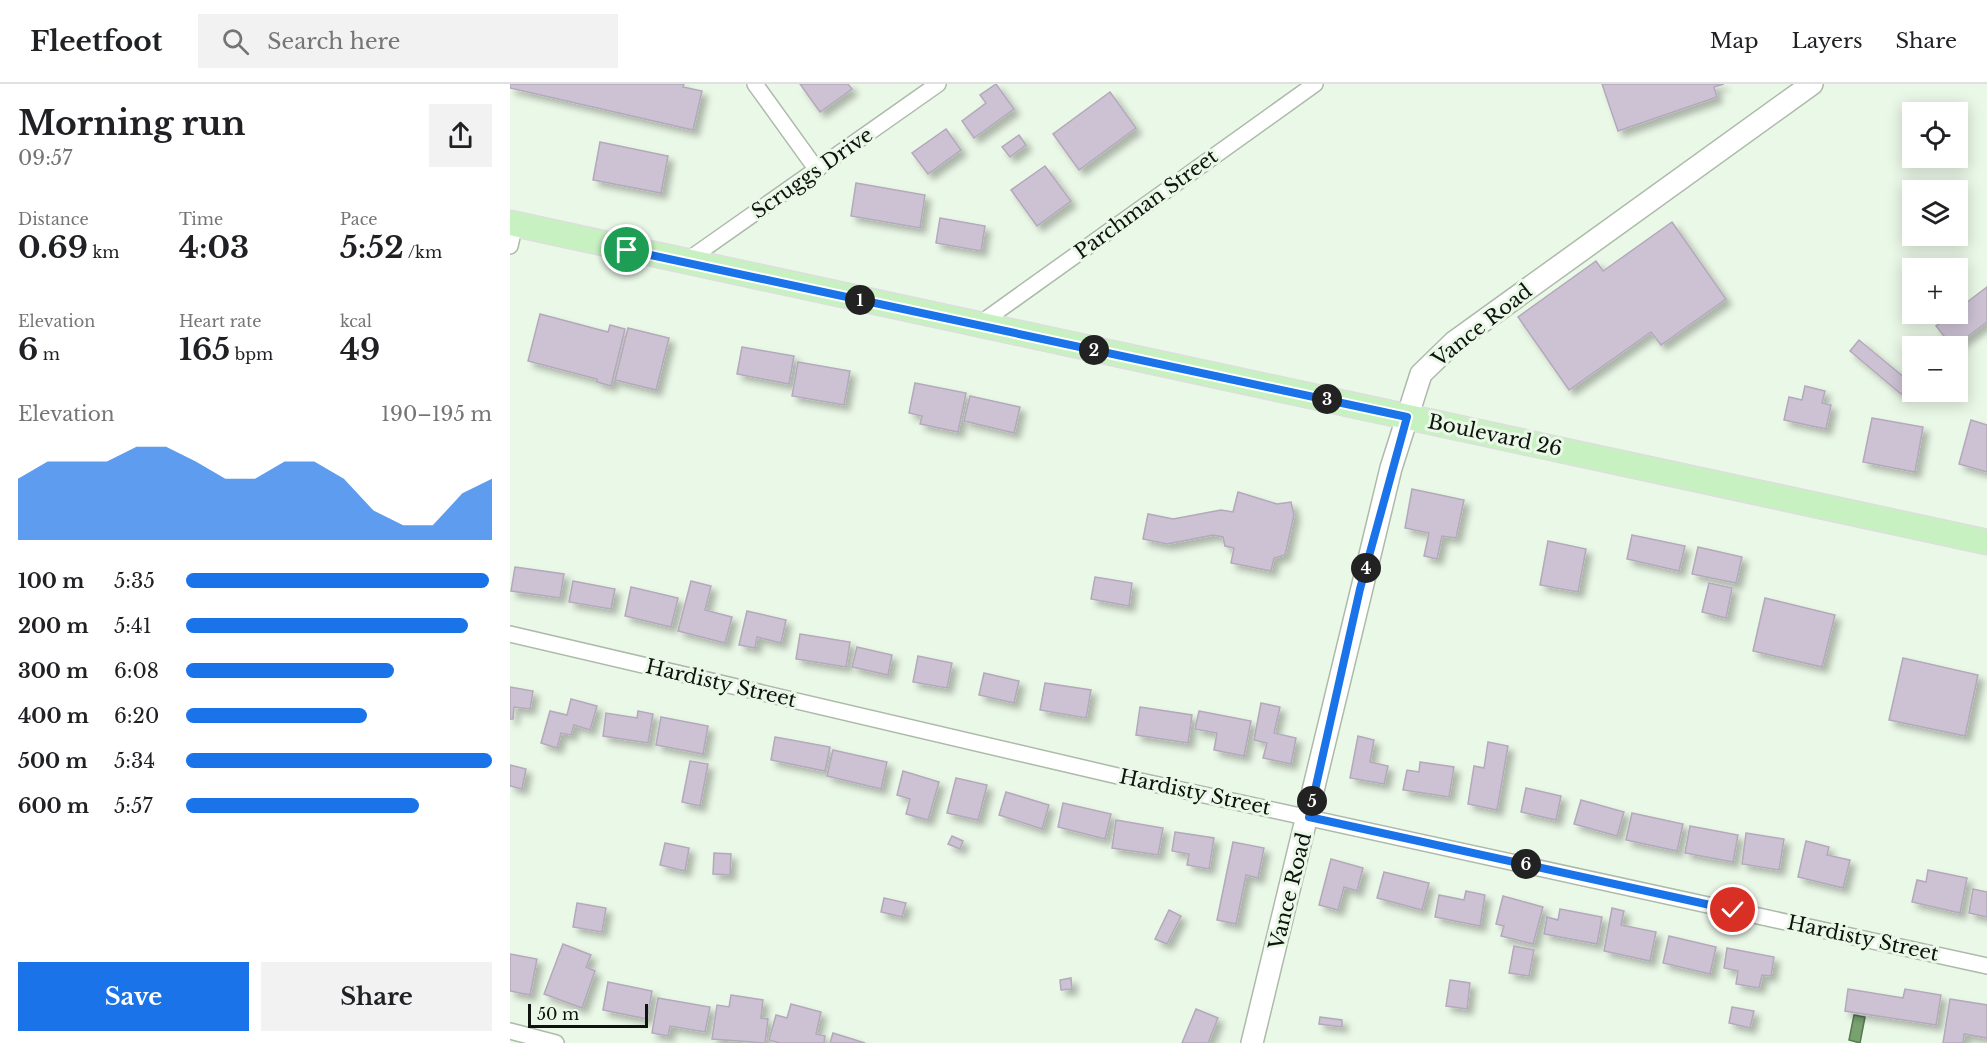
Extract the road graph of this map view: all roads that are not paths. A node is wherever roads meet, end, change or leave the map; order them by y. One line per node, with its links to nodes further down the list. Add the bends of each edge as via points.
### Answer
1 (755, 84): 5 (street)
2 (938, 84): 5 (street, Scruggs Drive)
3 (1315, 84): 8 (street, Parchman Street)
4 (1812, 84): 9 (street, Vance Road, via 1454,342 1421,374)
5 (816, 170): 7 (street, Scruggs Drive)
6 (512, 231): 7 (main road, Boulevard 26)
7 (686, 262): 8 (main road, Boulevard 26)
8 (978, 325): 9 (main road, Boulevard 26)
9 (1407, 417): 10 (main road, Boulevard 26); 12 (street, Vance Road, via 1360,589)
10 (1987, 542)
11 (510, 634): 12 (street, Hardisty Street)
12 (1309, 817): 13 (street, Hardisty Street); 16 (street, Vance Road)
13 (1987, 966)
14 (510, 1031): 15 (street)
15 (556, 1043)
16 (1252, 1043)

